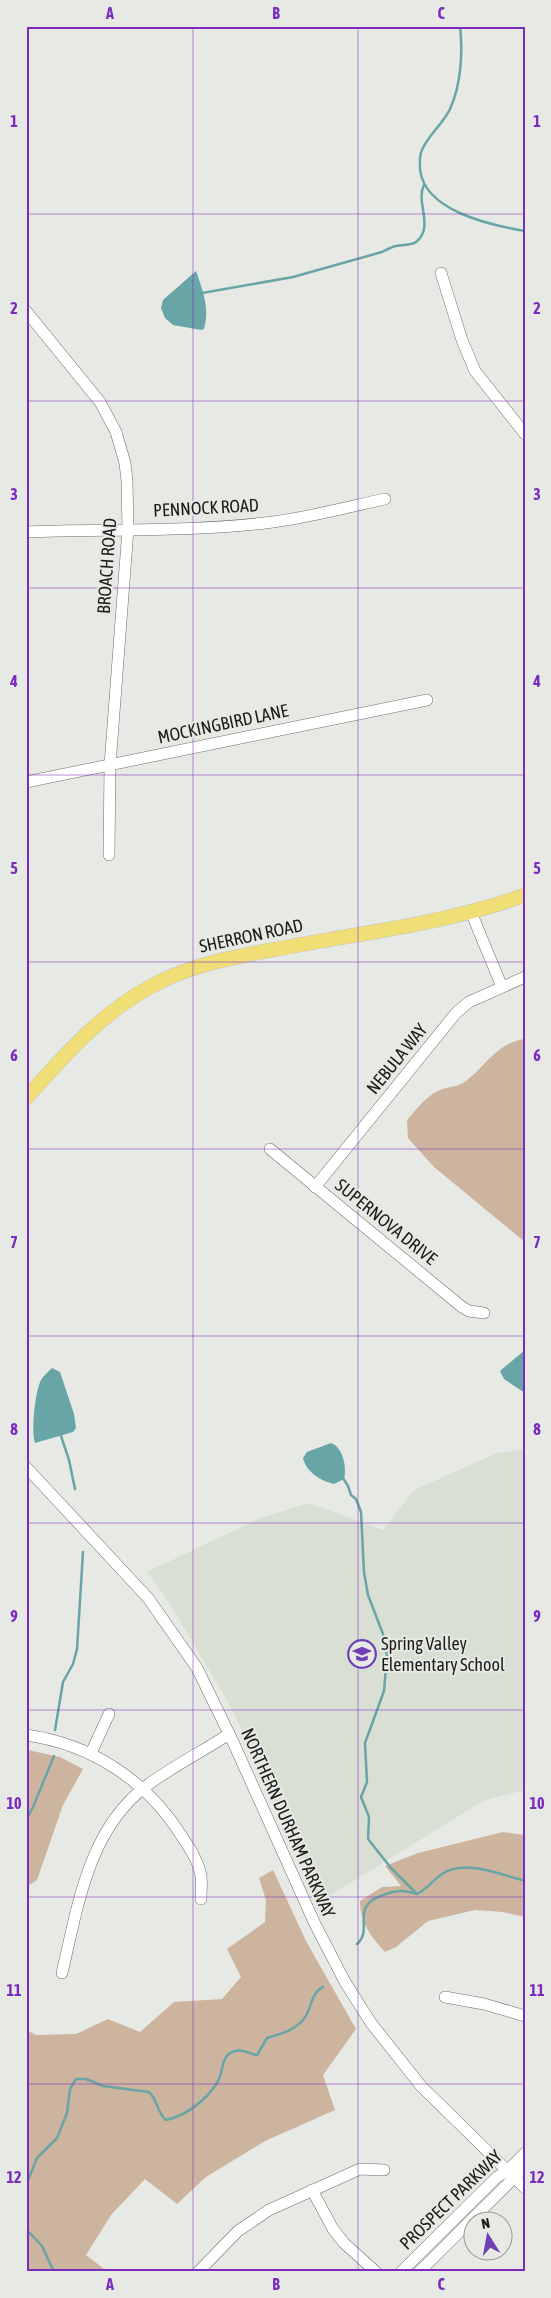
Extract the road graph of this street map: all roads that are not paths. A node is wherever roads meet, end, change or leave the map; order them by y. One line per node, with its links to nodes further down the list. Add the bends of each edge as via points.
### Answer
1 (441, 273): 3 (street, via 472,366)
2 (26, 310): 5 (street, BROACH ROAD, via 108,415 122,447 125,463)
3 (525, 434)
4 (385, 499): 5 (street, PENNOCK ROAD, via 273,522)
5 (128, 529): 6 (street, PENNOCK ROAD); 8 (street, BROACH ROAD)
6 (26, 532)
7 (427, 700): 8 (street, MOCKINGBIRD LANE)
8 (110, 766): 9 (street, MOCKINGBIRD LANE); 10 (street, BROACH ROAD)
9 (26, 782)
10 (109, 855)
11 (525, 894): 12 (main road, SHERRON ROAD)
12 (471, 912): 14 (street); 15 (main road, SHERRON ROAD, via 238,956 184,971 149,988 101,1021 74,1044)
13 (525, 977): 14 (street, NEBULA WAY)
14 (502, 987): 17 (street, NEBULA WAY, via 469,1002 456,1013)
15 (26, 1098)
16 (270, 1149): 17 (street, SUPERNOVA DRIVE)
17 (316, 1187): 18 (street, SUPERNOVA DRIVE, via 462,1307)
18 (484, 1313)
19 (26, 1467): 21 (street, NORTHERN DURHAM PARKWAY, via 148,1598 197,1668)
20 (109, 1714): 23 (street)
21 (229, 1734): 24 (street); 32 (street, NORTHERN DURHAM PARKWAY, via 315,1924 348,1988 421,2086)
22 (26, 1735): 23 (street)
23 (91, 1753): 24 (street)
24 (144, 1788): 25 (street, via 174,1823 196,1861 201,1876); 26 (street, via 115,1817 95,1851)
25 (201, 1899)
26 (62, 1973)
27 (446, 1997): 28 (street)
28 (525, 2016)
29 (525, 2153): 32 (street, PROSPECT PARKWAY)
30 (525, 2167): 32 (street, PROSPECT PARKWAY)
31 (384, 2170): 34 (street, via 360,2168)
32 (511, 2174): 33 (street, NORTHERN DURHAM PARKWAY); 37 (street, PROSPECT PARKWAY, via 497,2177); 38 (street, PROSPECT PARKWAY)
33 (525, 2188)
34 (312, 2190): 35 (street, via 253,2220); 36 (street, via 333,2229)
35 (198, 2272)
36 (376, 2272)
37 (401, 2272)
38 (419, 2272)

